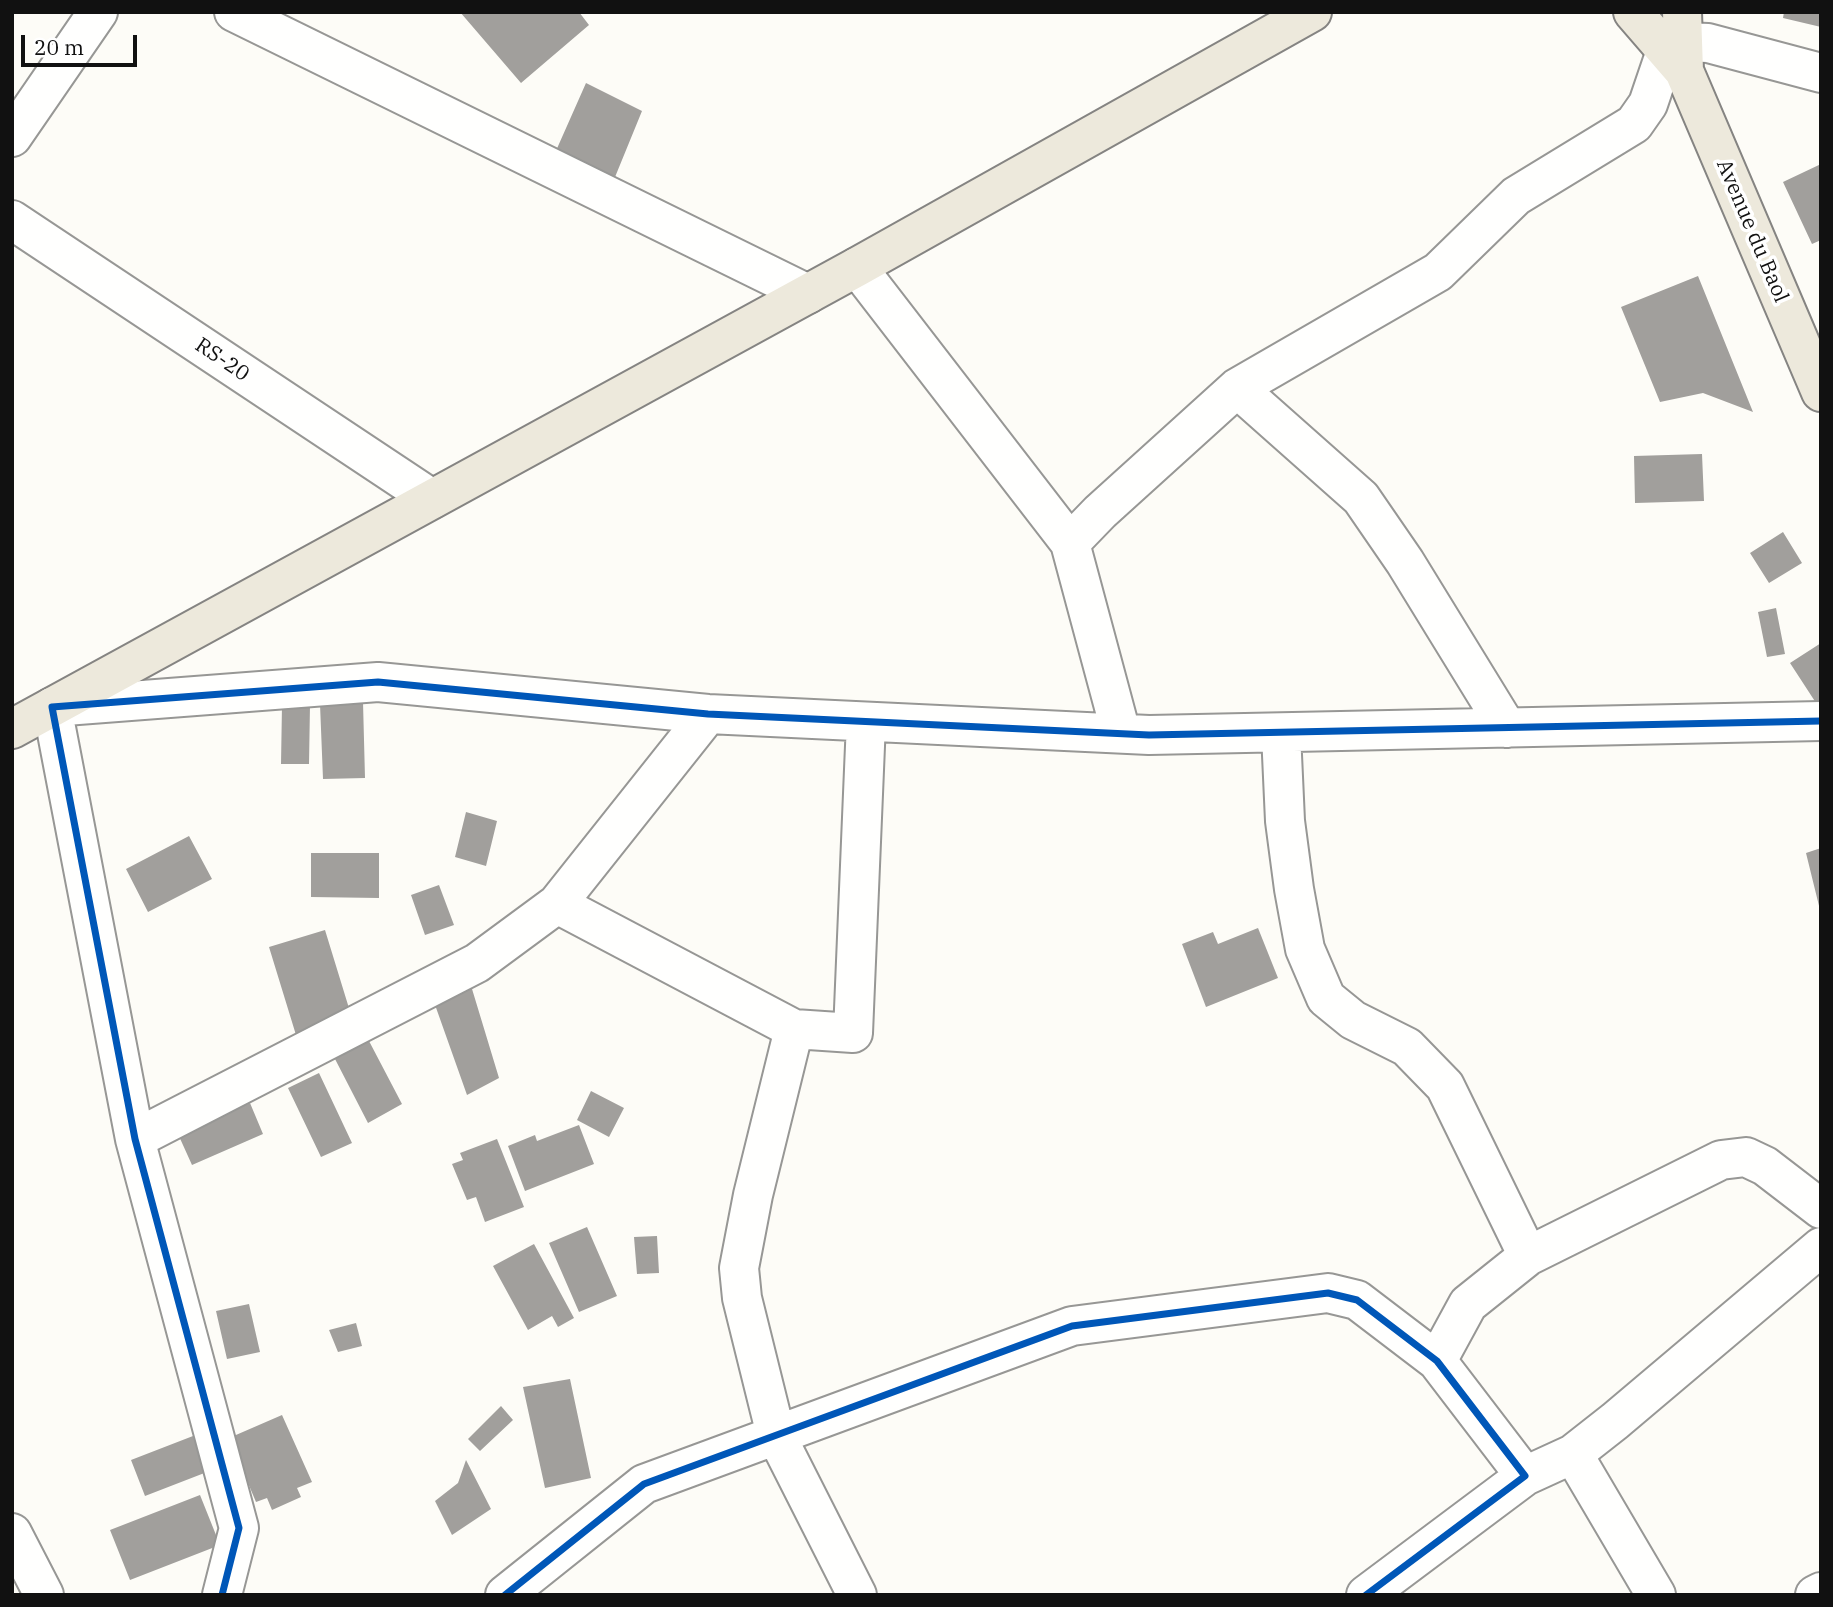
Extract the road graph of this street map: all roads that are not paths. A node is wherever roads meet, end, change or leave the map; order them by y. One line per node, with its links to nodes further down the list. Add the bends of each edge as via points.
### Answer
1 (98, 12): 7 (street)
2 (234, 12): 10 (street)
3 (1312, 12): 9 (main road)
4 (1633, 12): 5 (main road, Avenue du Baol)
5 (1679, 44): 6 (street, via 1719,45); 11 (street, via 1634,124 1516,196 1438,272); 12 (main road, Avenue du Baol)
6 (1821, 74)
7 (12, 137)
8 (12, 220): 13 (street, RS-20)
9 (858, 267): 10 (main road); 14 (street)
10 (808, 294): 13 (main road)
11 (1237, 388): 14 (street); 19 (street, via 1361,498)
12 (1821, 392)
13 (432, 499): 15 (main road)
14 (1070, 543): 21 (street)
15 (52, 707): 16 (street, via 377,682); 20 (main road); 25 (street)
16 (708, 714): 18 (street); 23 (street)
17 (1821, 721): 19 (street)
18 (866, 722): 21 (street); 24 (street, via 853,1033)
19 (1507, 728): 22 (street)
20 (12, 729)
21 (1121, 733): 22 (street)
22 (1281, 733): 28 (street, via 1294,889 1305,949 1326,998 1353,1020 1407,1046 1445,1086)
23 (557, 905): 24 (street); 25 (street, via 477,963)
24 (794, 1030): 30 (street, via 739,1268 742,1298)
25 (135, 1139): 36 (street, via 239,1528)
26 (1821, 1209): 28 (street, via 1756,1161 1746,1157 1721,1160)
27 (1821, 1247): 31 (street)
28 (1528, 1256): 29 (street, via 1468,1304)
29 (1437, 1361): 30 (street, via 1357,1300 1328,1293 1072,1326); 32 (street)
30 (776, 1435): 37 (street, via 644,1484); 38 (street)
31 (1573, 1454): 32 (street); 40 (street)
32 (1525, 1476): 39 (street)
33 (12, 1533): 35 (street)
34 (1821, 1592): 41 (street)
35 (44, 1595)
36 (222, 1595)
37 (505, 1595)
38 (857, 1595)
39 (1366, 1595)
40 (1656, 1595)
41 (1815, 1595)

